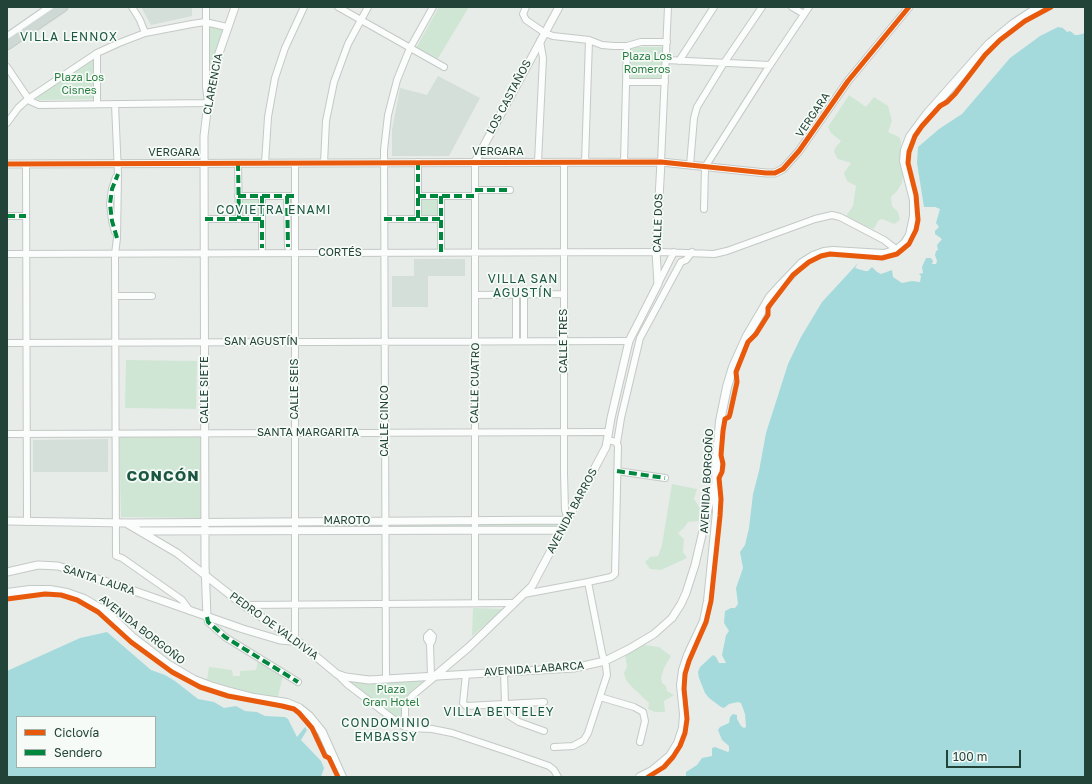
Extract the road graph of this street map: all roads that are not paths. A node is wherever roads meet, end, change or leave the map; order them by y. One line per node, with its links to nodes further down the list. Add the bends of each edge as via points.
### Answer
1 (50, 7): 25 (street)
2 (63, 7): 29 (main road)
3 (132, 7): 23 (street)
4 (206, 7): 21 (street)
5 (235, 7): 22 (street, CLARENCIA)
6 (304, 7): 55 (street, via 275,78 268,117)
7 (338, 7): 20 (street)
8 (368, 7): 20 (street)
9 (433, 7): 31 (street, CALLE CINCO)
10 (526, 7): 24 (street, via 524,18)
11 (559, 7): 24 (street, LOS CASTAÑOS)
12 (668, 7): 28 (street)
13 (714, 7): 34 (street)
14 (762, 7): 35 (street)
15 (792, 7): 19 (street)
16 (809, 7): 19 (street)
17 (909, 7): 63 (street, VERGARA, via 840,91 804,145 781,170 766,173)
18 (1039, 7): 83 (main road, via 989,44 911,134 906,145 904,161 914,200 913,224 908,239)
19 (804, 14): 36 (street)
20 (361, 20): 31 (street); 57 (street, via 343,56 333,88 326,122)
21 (205, 22): 22 (street); 23 (street); 42 (street)
22 (227, 27): 42 (street, CLARENCIA)
23 (145, 33): 32 (street)
24 (545, 33): 26 (street, LOS CASTAÑOS); 27 (street, via 561,38)
25 (7, 37)
26 (540, 40): 47 (street, LOS CASTAÑOS); 48 (street, via 543,58)
27 (589, 40): 30 (street, via 602,45); 50 (street)
28 (667, 42): 30 (street, via 641,42); 33 (street)
29 (7, 45)
30 (628, 46): 39 (street)
31 (410, 48): 38 (street); 58 (street, CALLE CINCO, via 400,70 391,103)
32 (97, 53): 41 (street); 43 (street)
33 (666, 60): 34 (street); 40 (street)
34 (679, 61): 35 (street)
35 (724, 63): 36 (street); 62 (street, via 694,114)
36 (770, 65): 63 (street)
37 (7, 67): 41 (street)
38 (444, 67)
39 (626, 82): 40 (street); 51 (street)
40 (665, 82): 52 (street)
41 (28, 99): 43 (street, via 39,105); 45 (street)
42 (208, 103): 44 (street); 53 (street, CLARENCIA)
43 (97, 104): 44 (street)
44 (115, 104): 61 (street)
45 (7, 123)
46 (418, 162): 47 (street, VERGARA); 58 (street, VERGARA); 70 (street)
47 (475, 162): 48 (street, VERGARA); 65 (street, CALLE CUATRO)
48 (538, 162): 49 (street, VERGARA)
49 (564, 162): 50 (street, VERGARA); 85 (street, CALLE TRES)
50 (585, 162): 51 (street, VERGARA)
51 (624, 162): 52 (street, VERGARA)
52 (661, 162): 62 (street, VERGARA); 86 (street, CALLE DOS)
53 (204, 163): 54 (street, VERGARA); 61 (street, VERGARA); 80 (street, CALLE SIETE)
54 (238, 163): 55 (street, VERGARA); 66 (street)
55 (265, 163): 56 (street, VERGARA)
56 (294, 163): 57 (street, VERGARA); 69 (street, CALLE SEIS)
57 (324, 163): 58 (street, VERGARA)
58 (384, 163): 77 (street, CALLE CINCO)
59 (7, 164): 60 (street, VERGARA)
60 (26, 164): 61 (street, VERGARA); 74 (street)
61 (116, 164): 94 (street, via 118,174 110,204 117,238)
62 (690, 165): 63 (street, VERGARA)
63 (705, 166): 72 (street)
64 (510, 190): 65 (street)
65 (475, 193): 71 (street); 84 (street, CALLE CUATRO)
66 (238, 196): 67 (street); 75 (street)
67 (262, 196): 68 (street); 76 (street)
68 (287, 196): 69 (street); 81 (street)
69 (294, 196): 89 (street, CALLE SEIS)
70 (418, 196): 71 (street); 78 (street)
71 (441, 196): 79 (street)
72 (704, 209)
73 (7, 216): 74 (street)
74 (26, 216): 93 (street)
75 (238, 219): 76 (street); 80 (street)
76 (262, 219): 82 (street)
77 (384, 219): 78 (street); 90 (street, CALLE CINCO)
78 (418, 219): 79 (street)
79 (441, 219): 91 (street)
80 (205, 220): 95 (street, CALLE SIETE)
81 (288, 247)
82 (262, 248)
83 (897, 250): 88 (street, CORTÉS, via 884,240 832,215 720,253); 127 (main road, AVENIDA BORGOÑO, via 880,254 833,251 818,254 802,263 770,297 747,336 726,387 718,438)
84 (475, 252): 85 (street, CORTÉS); 91 (street, CORTÉS); 100 (street, CALLE CUATRO)
85 (564, 252): 86 (street, CORTÉS); 99 (street, CALLE TRES)
86 (656, 252): 87 (street, CORTÉS); 96 (street, CALLE DOS)
87 (674, 252): 88 (street, CORTÉS); 96 (street, AVENIDA BARROS)
88 (692, 252): 124 (street, via 681,262 640,338)
89 (295, 253): 90 (street, CORTÉS); 95 (street, CORTÉS); 109 (street, CALLE SEIS)
90 (384, 253): 91 (street, CORTÉS); 110 (street, CALLE CINCO)
91 (441, 253)
92 (7, 254): 93 (street, CORTÉS)
93 (26, 254): 94 (street, CORTÉS); 112 (street)
94 (115, 254): 95 (street, CORTÉS); 101 (street)
95 (205, 254): 108 (street, CALLE SIETE)
96 (658, 284): 107 (street, AVENIDA BARROS)
97 (516, 294): 98 (street); 100 (street); 104 (street)
98 (524, 294): 99 (street); 105 (street)
99 (564, 294): 106 (street, CALLE TRES)
100 (476, 295): 103 (street, CALLE CUATRO)
101 (115, 296): 102 (street); 113 (street)
102 (152, 296)
103 (476, 341): 104 (street, SAN AGUSTÍN); 110 (street, SAN AGUSTÍN); 115 (street, CALLE CUATRO)
104 (516, 341): 105 (street, SAN AGUSTÍN)
105 (524, 341): 106 (street, SAN AGUSTÍN)
106 (564, 341): 107 (street, SAN AGUSTÍN); 116 (street, CALLE TRES)
107 (629, 341): 117 (street, AVENIDA BARROS)
108 (205, 342): 109 (street, SAN AGUSTÍN); 113 (street, SAN AGUSTÍN); 119 (street, CALLE SIETE)
109 (295, 342): 110 (street, SAN AGUSTÍN); 120 (street, CALLE SEIS)
110 (384, 342): 114 (street, CALLE CINCO)
111 (7, 343): 112 (street, SAN AGUSTÍN)
112 (26, 343): 113 (street, SAN AGUSTÍN); 122 (street)
113 (115, 343): 118 (street)
114 (385, 432): 115 (street, SANTA MARGARITA); 120 (street, SANTA MARGARITA); 132 (street, CALLE CINCO)
115 (475, 432): 116 (street, SANTA MARGARITA); 128 (street, CALLE CUATRO)
116 (564, 432): 117 (street, SANTA MARGARITA); 129 (street, CALLE TRES, via 565,510)
117 (608, 432): 123 (street, AVENIDA BARROS)
118 (116, 433): 119 (street, SANTA MARGARITA); 122 (street, SANTA MARGARITA); 134 (street)
119 (206, 433): 120 (street, SANTA MARGARITA); 135 (street, CALLE SIETE)
120 (295, 433): 131 (street, CALLE SEIS)
121 (7, 434): 122 (street, SANTA MARGARITA)
122 (26, 434): 133 (street)
123 (608, 440): 124 (street); 129 (street, AVENIDA BARROS)
124 (617, 443): 125 (street)
125 (617, 471): 126 (street); 145 (street, via 615,573 611,577)
126 (665, 478)
127 (716, 484): 157 (street, AVENIDA LABARCA, via 688,587 677,611 667,624 654,634); 173 (main road, AVENIDA BORGOÑO, via 717,512 708,601 704,621 683,670 683,728 670,756)
128 (475, 520): 129 (street, MAROTO); 132 (street, MAROTO); 139 (street, CALLE CUATRO)
129 (568, 520): 140 (street, AVENIDA BARROS)
130 (7, 521): 133 (street, MAROTO)
131 (295, 521): 132 (street, MAROTO); 135 (street, MAROTO); 137 (street, CALLE SEIS)
132 (385, 521): 138 (street, CALLE CINCO)
133 (27, 522): 134 (street, MAROTO)
134 (116, 522): 136 (street, MAROTO); 153 (street, SANTA LAURA, via 116,556 182,600)
135 (206, 522): 136 (street, MAROTO); 142 (street, CALLE SIETE)
136 (126, 523): 141 (street, MAROTO)
137 (295, 530): 138 (street, MAROTO); 142 (street, MAROTO); 152 (street, CALLE SEIS)
138 (385, 530): 139 (street, MAROTO); 150 (street, CALLE CINCO)
139 (475, 530): 140 (street, MAROTO); 148 (street, CALLE CUATRO)
140 (562, 530): 147 (street, AVENIDA BARROS, via 536,579)
141 (141, 531): 142 (street, MAROTO); 144 (street, PEDRO DE VALDIVIA, via 177,553)
142 (205, 531): 144 (street, CALLE SIETE)
143 (7, 572): 153 (street, SANTA LAURA, via 38,565 58,566)
144 (205, 575): 151 (street, PEDRO DE VALDIVIA); 154 (street, CALLE SIETE)
145 (588, 582): 147 (street); 157 (street)
146 (7, 593): 171 (main road, AVENIDA BORGOÑO, via 40,589 75,596 102,609 132,637 194,680 227,691 287,703 299,708 322,732)
147 (524, 594): 149 (street, AVENIDA BARROS)
148 (475, 603): 149 (street); 150 (street)
149 (514, 603): 161 (street, AVENIDA BARROS)
150 (385, 604): 152 (street); 162 (street, CALLE CINCO)
151 (243, 605): 152 (street); 155 (street, PEDRO DE VALDIVIA)
152 (295, 605): 155 (street, CALLE SEIS)
153 (190, 611): 154 (street, SANTA LAURA)
154 (207, 617): 155 (street, SANTA LAURA, via 280,640); 163 (street, SANTA LAURA, via 208,622 225,636)
155 (295, 639): 159 (street, PEDRO DE VALDIVIA)
156 (430, 644): 161 (street)
157 (605, 661): 158 (street, AVENIDA LABARCA, via 574,668); 164 (street, via 607,675)
158 (504, 672): 160 (street, AVENIDA LABARCA); 166 (street)
159 (337, 674): 162 (street, AVENIDA LABARCA, via 356,679); 167 (street, PEDRO DE VALDIVIA)
160 (466, 674): 161 (street, AVENIDA LABARCA); 166 (street, via 464,706)
161 (433, 676): 162 (street, AVENIDA LABARCA); 167 (street, AVENIDA BARROS, via 407,702)
162 (386, 679)
163 (298, 682)
164 (600, 697): 169 (street, via 643,712 645,721); 170 (street, via 584,740 574,746)
165 (544, 702): 166 (street)
166 (506, 704): 168 (street, via 510,717)
167 (405, 727): 172 (street, PEDRO DE VALDIVIA, via 447,732 509,752 548,766)
168 (544, 731)
169 (640, 742)
170 (554, 747)
171 (342, 777)
172 (558, 777)
173 (640, 777)

